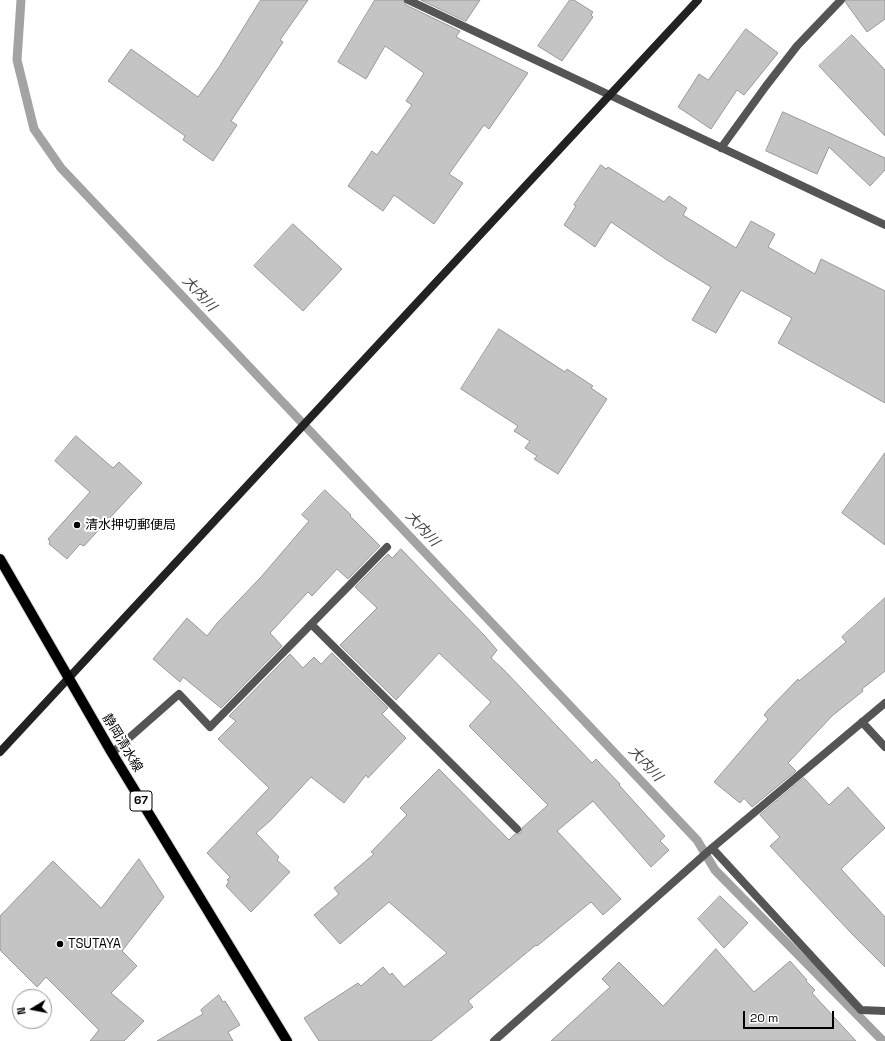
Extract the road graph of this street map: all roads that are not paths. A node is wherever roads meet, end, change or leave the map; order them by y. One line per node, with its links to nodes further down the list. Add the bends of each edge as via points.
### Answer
1 (408, 0): 4 (street)
2 (698, 0): 4 (street)
3 (841, 0): 5 (street, via 797,46)
4 (610, 95): 5 (street); 10 (street)
5 (721, 148): 6 (street)
6 (885, 225)
7 (387, 547): 9 (street)
8 (0, 559): 10 (main road, 静岡清水線 / 67)
9 (311, 624): 15 (street, via 210,727 179,694); 16 (street)
10 (68, 678): 14 (street); 15 (main road, 静岡清水線 / 67)
11 (885, 703): 12 (street)
12 (862, 722): 13 (street); 17 (street)
13 (885, 746)
14 (0, 752)
15 (112, 753): 19 (main road, 静岡清水線 / 67)
16 (518, 829)
17 (712, 848): 18 (street, via 861,1010); 20 (street)
18 (885, 1011)
19 (287, 1041)
20 (494, 1041)

